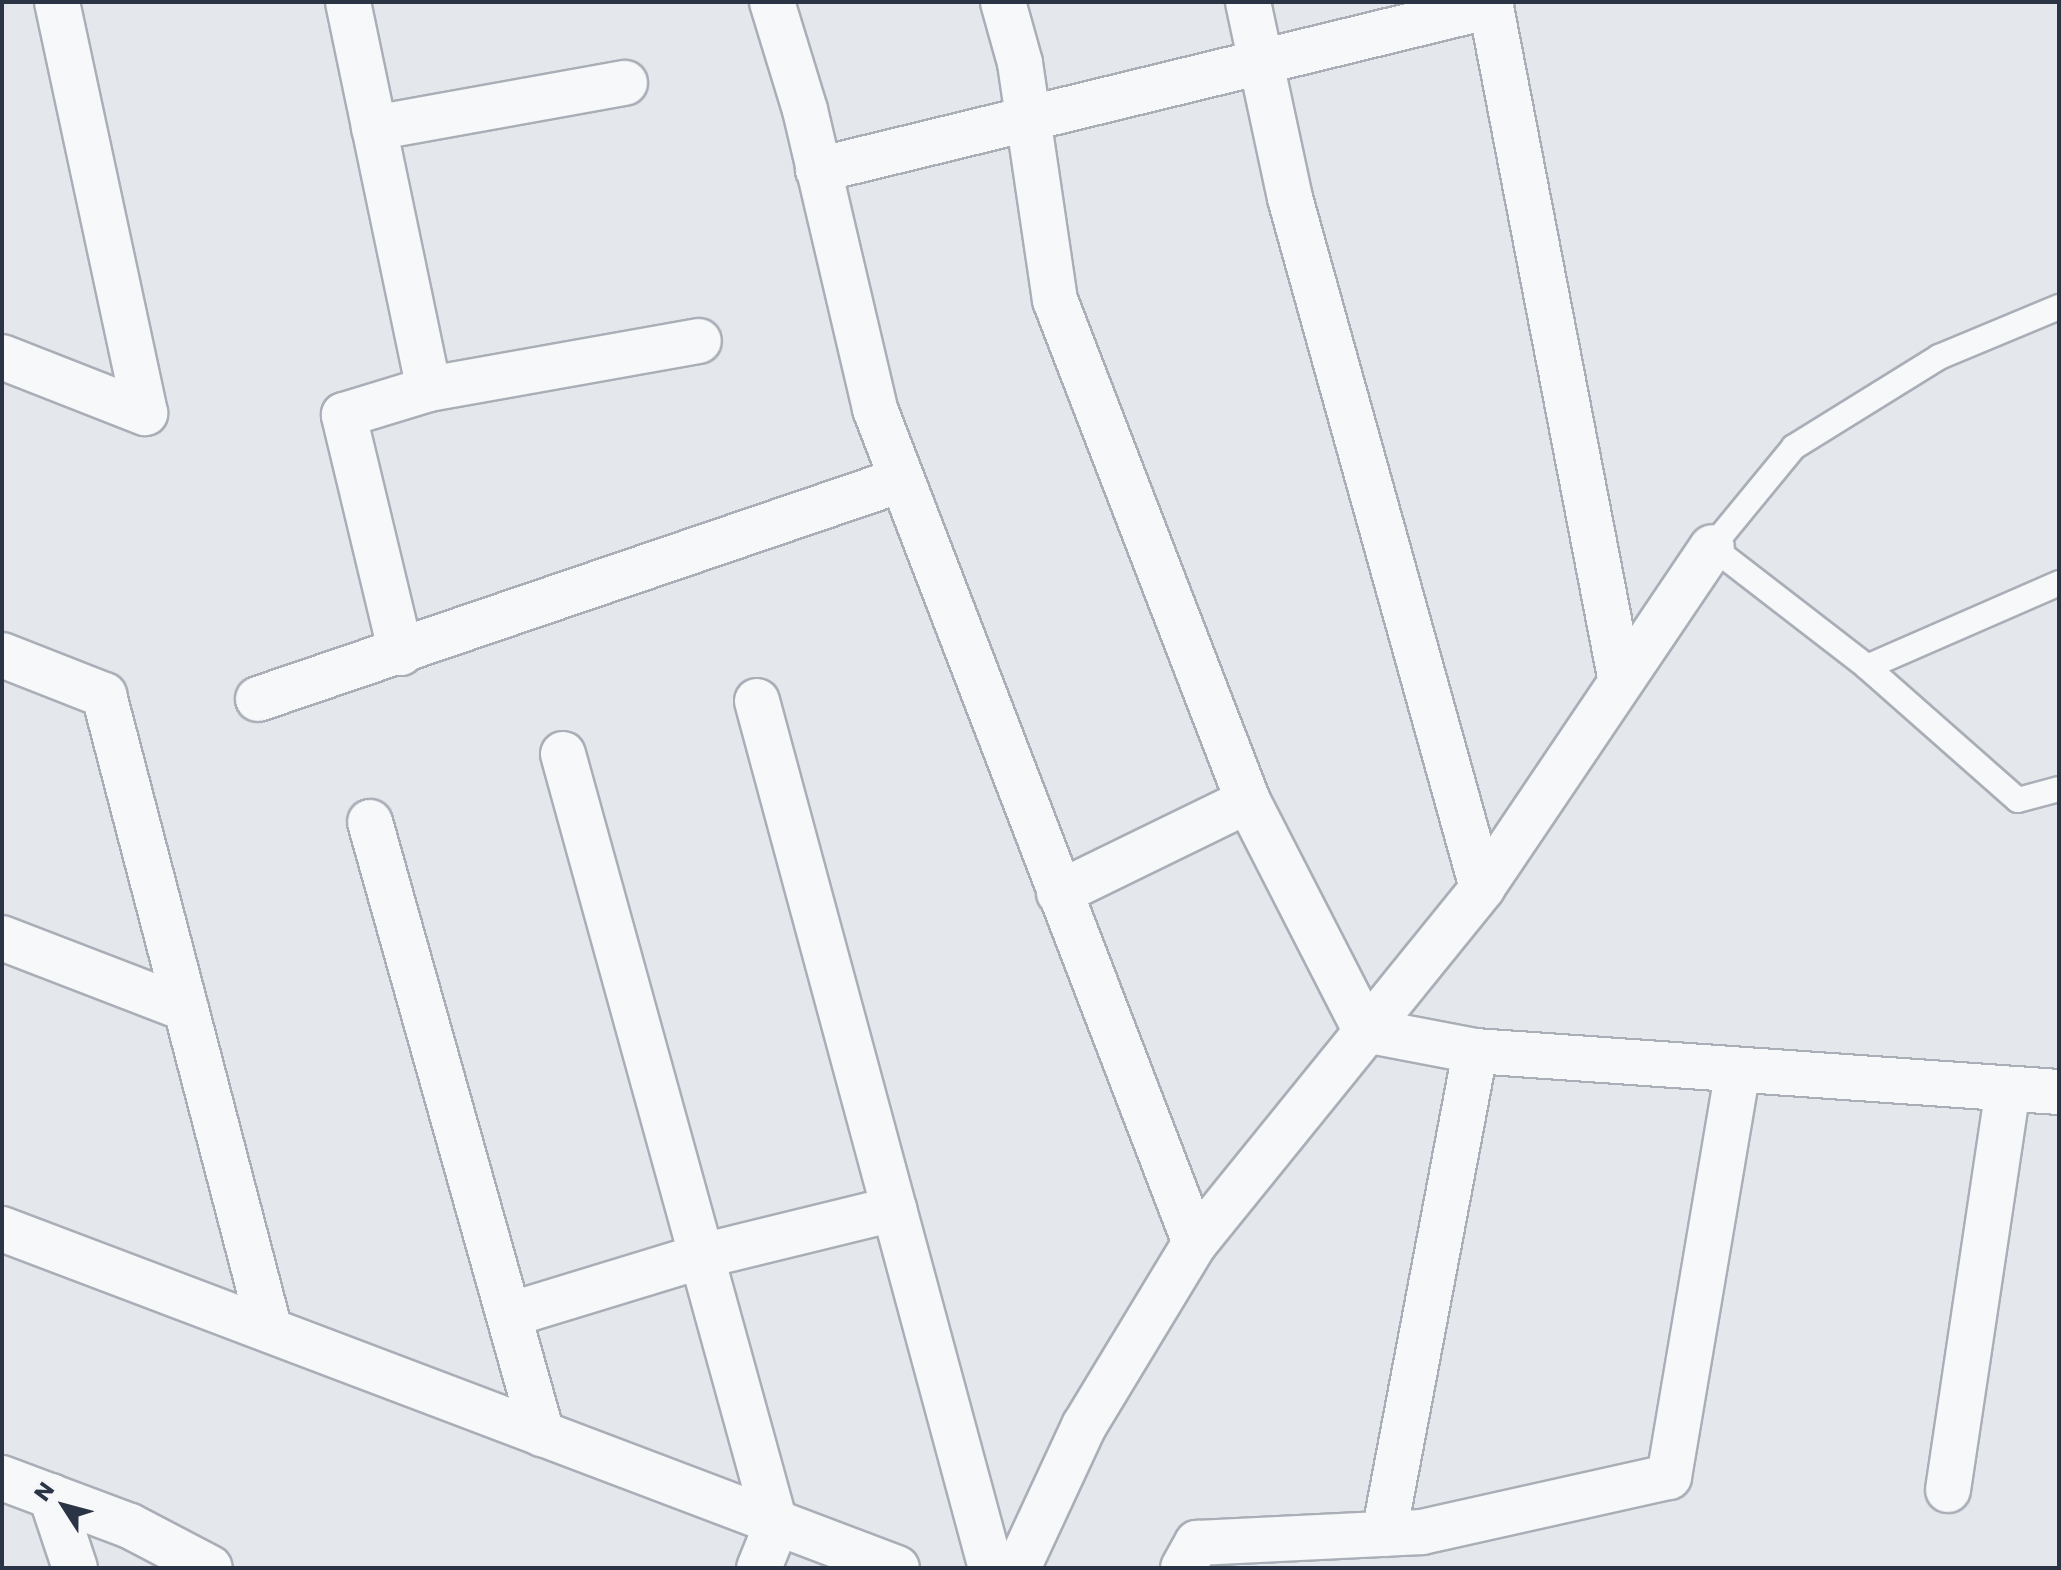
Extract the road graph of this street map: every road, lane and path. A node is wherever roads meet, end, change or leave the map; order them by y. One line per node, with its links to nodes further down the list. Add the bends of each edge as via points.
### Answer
1 (57, 2): 14 (street, via 145,413)
2 (348, 2): 10 (street)
3 (772, 2): 11 (street)
4 (1003, 2): 9 (street)
5 (1248, 2): 7 (street)
6 (1491, 4): 7 (street); 22 (street)
7 (1261, 62): 9 (street); 29 (street, via 1290,198)
8 (625, 83): 10 (street)
9 (1028, 121): 11 (street); 27 (street, via 1055,300)
10 (374, 128): 15 (street)
11 (818, 170): 16 (street, via 875,409)
12 (2059, 307): 17 (lane, via 1939,357 1794,447)
13 (699, 341): 15 (street)
14 (2, 357)
15 (429, 389): 19 (street, via 344,415)
16 (901, 480): 19 (street); 30 (street)
17 (1712, 547): 21 (lane); 22 (street)
18 (2059, 583): 21 (lane)
19 (401, 653): 23 (street)
20 (2, 655): 32 (street, via 104,695)
21 (1867, 667): 26 (lane, via 2018,800)
22 (1620, 677): 29 (street)
23 (258, 699)
24 (757, 701): 38 (street)
25 (563, 754): 41 (street)
26 (2059, 789)
27 (1248, 801): 30 (street); 33 (street)
28 (370, 822): 42 (street)
29 (1482, 888): 33 (street)
30 (1059, 893): 40 (street)
31 (2, 938): 32 (street)
32 (186, 1009): 43 (street)
33 (1365, 1030): 34 (street); 40 (street)
34 (1475, 1051): 35 (street); 49 (street)
35 (1738, 1071): 36 (street); 49 (street, via 1669,1477 1422,1532)
36 (2008, 1089): 37 (street); 46 (street)
37 (2059, 1092)
38 (894, 1209): 41 (street); 54 (street)
39 (2, 1229): 43 (street)
40 (1195, 1243): 55 (street, via 1084,1426)
41 (702, 1256): 42 (street); 48 (street)
42 (509, 1315): 44 (street)
43 (269, 1327): 44 (street)
44 (542, 1434): 48 (street)
45 (2, 1478): 47 (street)
46 (1948, 1490)
47 (51, 1496): 50 (street); 51 (street, via 130,1526)
48 (776, 1526): 52 (street); 53 (street)
49 (1384, 1534): 56 (street, via 1197,1543)
50 (68, 1566)
51 (210, 1568)
52 (759, 1568)
53 (897, 1568)
54 (991, 1568)
55 (1018, 1568)
56 (1183, 1568)

